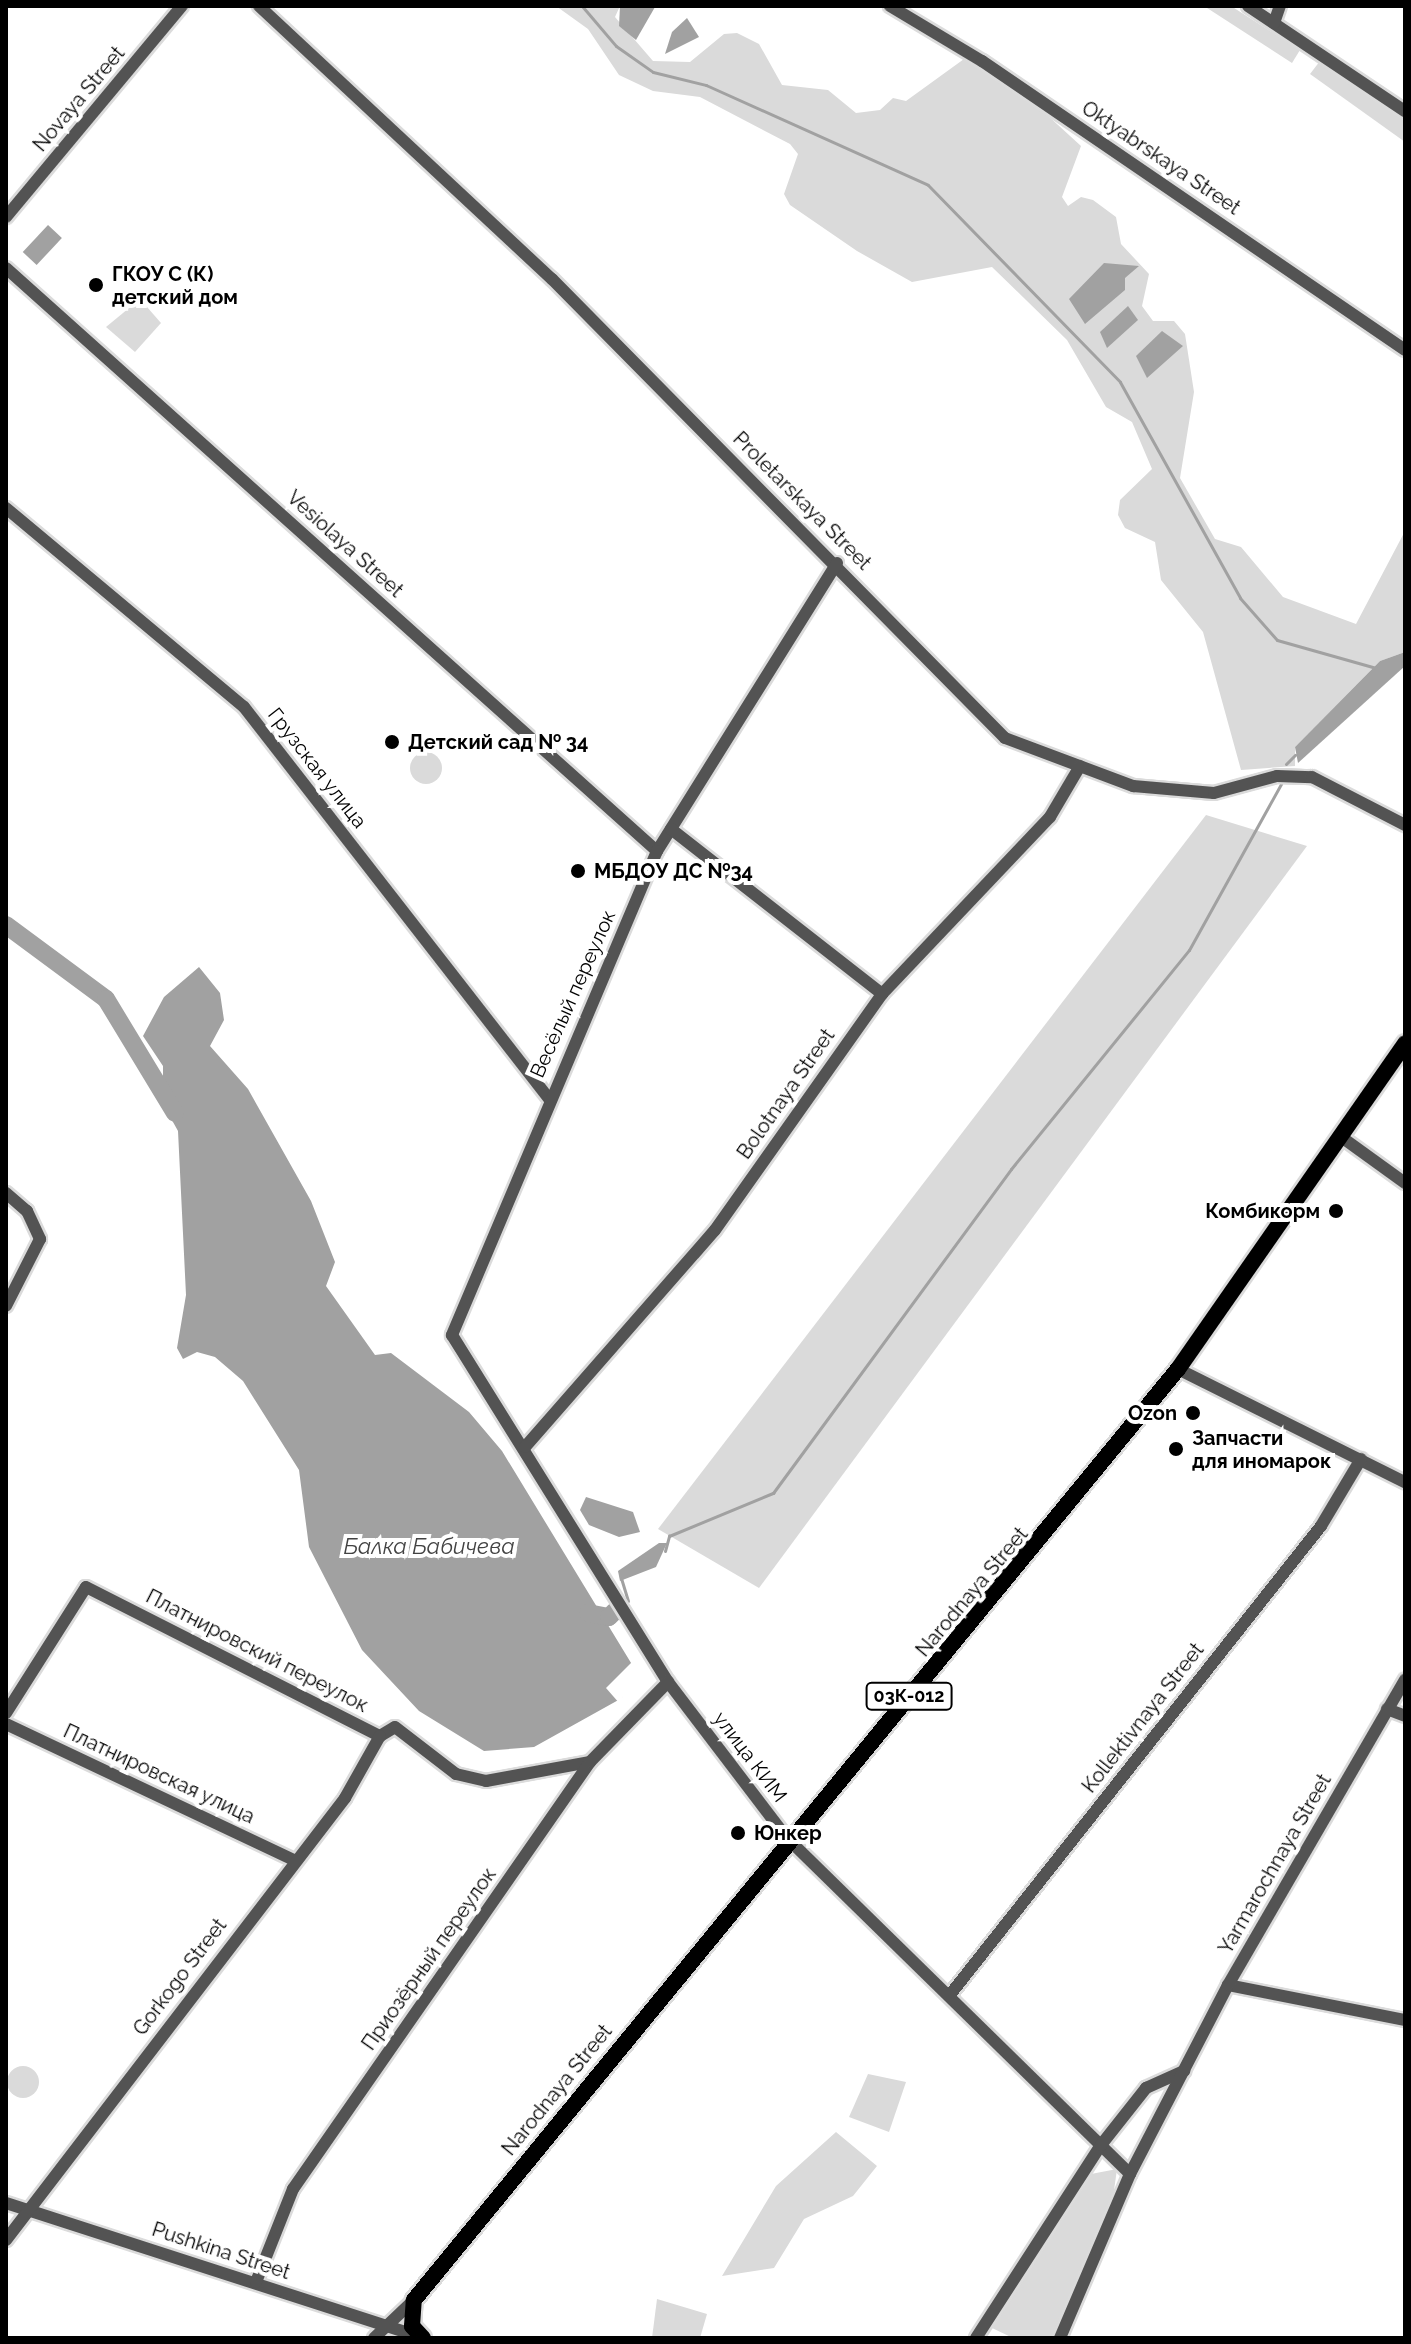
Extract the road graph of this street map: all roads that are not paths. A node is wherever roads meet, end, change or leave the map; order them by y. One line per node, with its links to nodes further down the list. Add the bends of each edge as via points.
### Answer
1 (182, 6): 8 (street, Novaya Street)
2 (259, 6): 12 (street, Proletarskaya Street, via 552,279)
3 (890, 6): 10 (street, Oktyabrskaya Street, via 982,61)
4 (1248, 6): 6 (street)
5 (1280, 6): 6 (street)
6 (1274, 23): 7 (street)
7 (1405, 111)
8 (6, 217)
9 (6, 268): 16 (street, Vesiolaya Street)
10 (1405, 350)
11 (6, 508): 19 (street, Грузская улица, via 244,707)
12 (837, 563): 13 (street, Proletarskaya Street, via 1005,738); 15 (street, Весёлый переулок)
13 (1080, 766): 14 (street, Proletarskaya Street, via 1133,786 1214,793 1277,776 1312,777); 17 (street, Bolotnaya Street, via 1050,817)
14 (1405, 825)
15 (671, 829): 16 (street, Весёлый переулок); 17 (street)
16 (657, 851): 19 (street, Весёлый переулок)
17 (882, 994): 26 (street, Bolotnaya Street, via 715,1230)
18 (1405, 1043): 20 (main road, Narodnaya Street / 03К-012)
19 (549, 1099): 24 (street, Весёлый переулок)
20 (1344, 1139): 21 (street); 25 (main road, Narodnaya Street / 03К-012)
21 (1405, 1183)
22 (6, 1193): 23 (street, via 27,1211 40,1239)
23 (6, 1306)
24 (452, 1335): 26 (street, улица КИМ)
25 (1178, 1369): 27 (street); 37 (main road, Narodnaya Street / 03К-012)
26 (525, 1447): 30 (street, улица КИМ)
27 (1361, 1459): 28 (street); 40 (street, Kollektivnaya Street, via 1321,1526)
28 (1405, 1482)
29 (1405, 1680): 31 (street, Yarmarochnaya Street)
30 (668, 1682): 36 (street, Приозёрный переулок); 37 (street, улица КИМ)
31 (1387, 1709): 33 (street); 39 (street, Yarmarochnaya Street)
32 (6, 1713): 35 (street, Платнировский переулок, via 86,1587)
33 (1405, 1716)
34 (6, 1724): 38 (street, Платнировская улица)
35 (380, 1736): 36 (street, Платнировский переулок, via 395,1727 456,1774 486,1781); 38 (street, Gorkogo Street, via 345,1798)
36 (590, 1762): 48 (street, Приозёрный переулок, via 293,2189)
37 (787, 1838): 40 (street, улица КИМ); 49 (main road, Narodnaya Street / 03К-012)
38 (294, 1860): 46 (street, Gorkogo Street)
39 (1228, 1985): 41 (street); 42 (street, Yarmarochnaya Street)
40 (949, 1996): 43 (street, улица КИМ)
41 (1405, 2020)
42 (1184, 2071): 43 (street, via 1146,2088); 44 (street, Yarmarochnaya Street)
43 (1101, 2145): 44 (street, улица КИМ); 53 (street)
44 (1130, 2174): 54 (street, Yarmarochnaya Street)
45 (6, 2203): 46 (street, Pushkina Street)
46 (27, 2210): 47 (street, Gorkogo Street); 48 (street, Pushkina Street)
47 (6, 2240)
48 (256, 2282): 50 (street, Pushkina Street)
49 (414, 2300): 50 (street); 51 (main road)
50 (383, 2325): 51 (street, Pushkina Street); 52 (street)
51 (421, 2337)
52 (374, 2338)
53 (976, 2338)
54 (1060, 2338)

